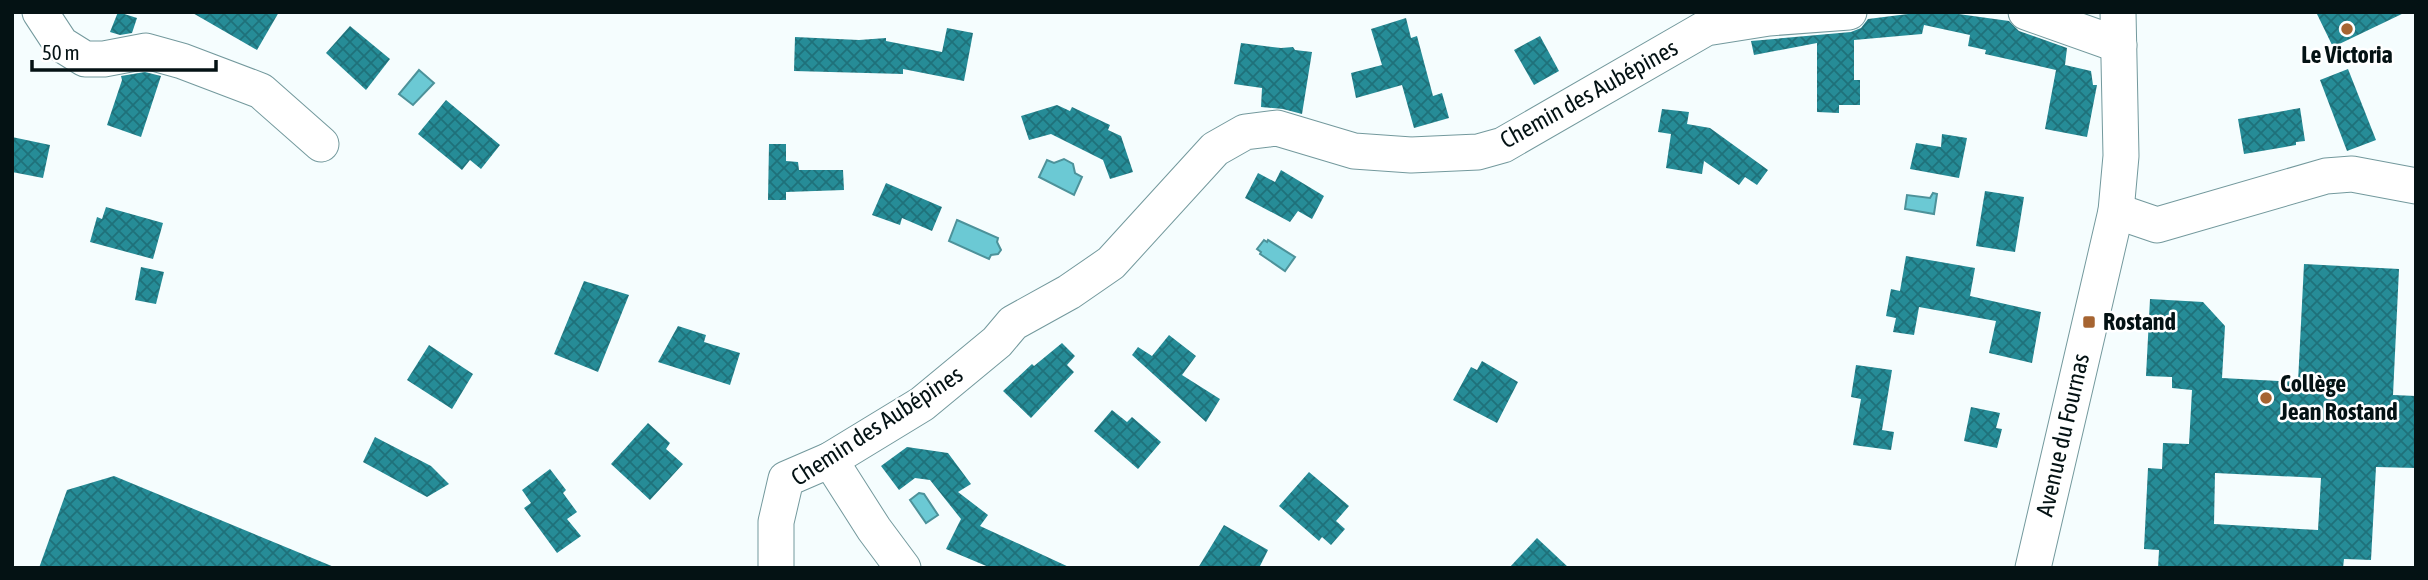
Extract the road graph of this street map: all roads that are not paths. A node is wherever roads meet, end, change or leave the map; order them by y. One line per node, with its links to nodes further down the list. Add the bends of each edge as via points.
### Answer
1 (40, 12): 5 (street, via 61,44 85,59 146,51 182,61 261,90)
2 (1849, 12): 8 (street, Chemin des Aubépines, via 1706,28 1503,145 1478,152 1411,155 1354,151 1277,128 1245,132 1215,149 1111,263 1013,323 997,342 922,404)
3 (2026, 12): 4 (street)
4 (2118, 29): 7 (street, Avenue du Fournas, via 2121,156)
5 (321, 144)
6 (2416, 187): 7 (street, via 2352,174 2326,176 2157,225)
7 (2116, 211): 11 (street, Avenue du Fournas)
8 (831, 460): 9 (street, Chemin des Aubépines, via 786,480 776,522); 10 (street)
9 (776, 568)
10 (903, 568)
11 (2033, 568)

